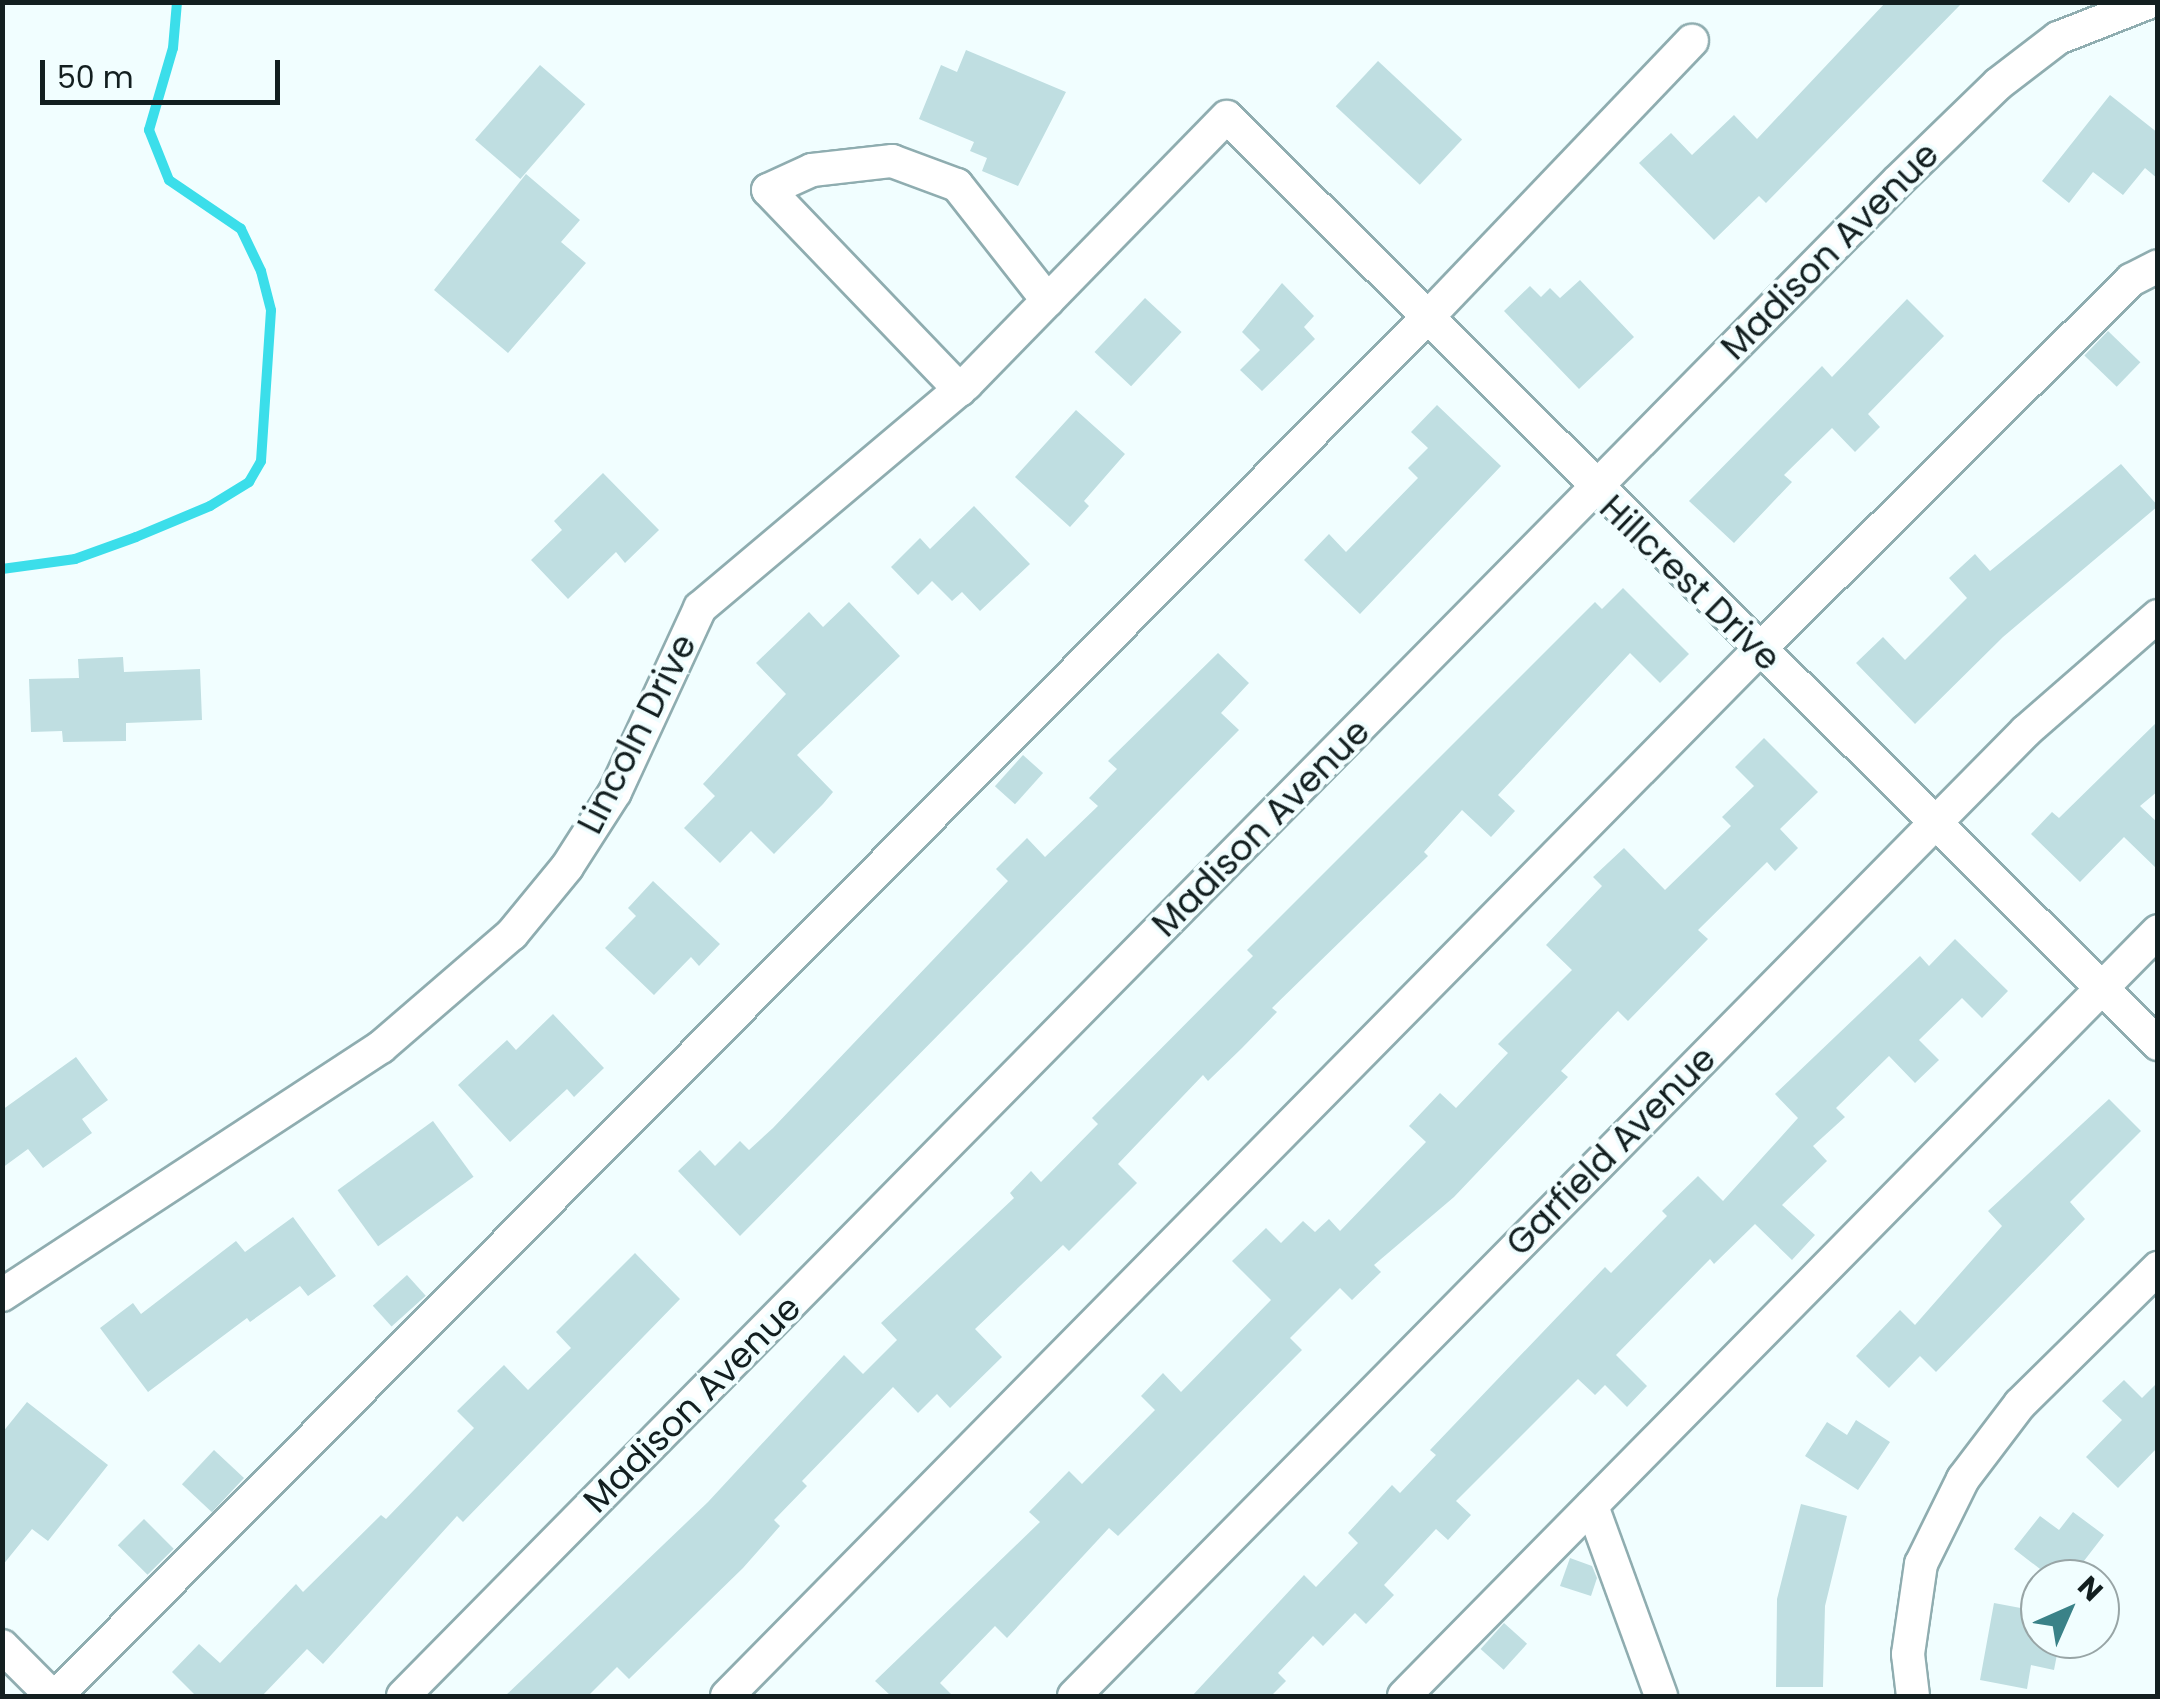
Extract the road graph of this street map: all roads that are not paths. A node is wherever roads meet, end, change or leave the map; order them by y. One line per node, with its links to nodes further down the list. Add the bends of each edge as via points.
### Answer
1 (2150, 2): 8 (street, Madison Avenue, via 2058,38 1998,84)
2 (1692, 42): 6 (street)
3 (1227, 117): 5 (street, Lincoln Drive); 6 (street, Hillcrest Drive)
4 (2158, 266): 10 (street, via 2131,280)
5 (1048, 301): 7 (street, Lincoln Drive); 7 (street, via 957,184 892,161 812,170 768,190)
6 (1426, 318): 8 (street, Hillcrest Drive); 19 (street)
7 (960, 390): 16 (street, Lincoln Drive, via 700,608 615,792 568,867 449,994 381,1047)
8 (1595, 490): 10 (street, Hillcrest Drive); 20 (street, Madison Avenue)
9 (2158, 616): 11 (street, Garfield Avenue)
10 (1759, 650): 11 (street, Hillcrest Drive); 21 (street)
11 (1934, 822): 13 (street, Hillcrest Drive); 22 (street, Garfield Avenue)
12 (2158, 930): 13 (street)
13 (2101, 988): 14 (street, Hillcrest Drive); 17 (street)
14 (2158, 1044)
15 (2158, 1268): 25 (street, via 2020,1404 1963,1479 1921,1564 1908,1654)
16 (2, 1295)
17 (1592, 1506): 23 (street); 24 (street)
18 (2, 1646): 19 (street)
19 (54, 1696)
20 (403, 1696)
21 (727, 1696)
22 (1074, 1696)
23 (1404, 1696)
24 (1661, 1696)
25 (1913, 1696)

